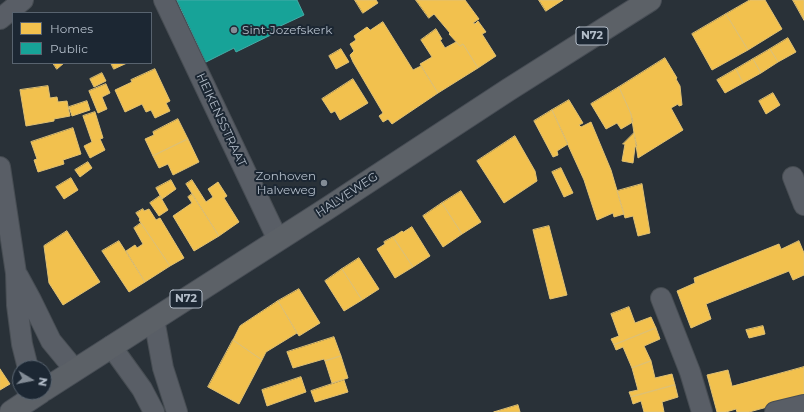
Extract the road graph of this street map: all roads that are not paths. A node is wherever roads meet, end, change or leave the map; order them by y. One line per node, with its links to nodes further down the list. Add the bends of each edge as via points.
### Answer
1 (23, 0): 4 (street)
2 (164, 0): 8 (street, HEIKENSSTRAAT)
3 (650, 0): 8 (main road, HALVEWEG / N72)
4 (0, 19)
5 (0, 167): 9 (street)
6 (793, 177): 7 (street)
7 (804, 205)
8 (278, 240): 11 (main road, HALVEWEG / N72)
9 (16, 273): 13 (street, via 17,305); 14 (street, via 51,341)
10 (661, 298): 21 (street, via 690,372)
11 (154, 319): 12 (main road, HALVEWEG / N72); 20 (street, via 163,368)
12 (111, 346): 14 (main road, HALVEWEG / N72); 19 (street, via 142,389)
13 (26, 360)
14 (75, 370): 15 (main road, HALVEWEG / N72)
15 (52, 384)
16 (28, 400): 18 (main road, HALVEWEG / N72)
17 (804, 405): 22 (street)
18 (11, 412)
19 (154, 412)
20 (177, 412)
21 (702, 412)
22 (775, 412)

